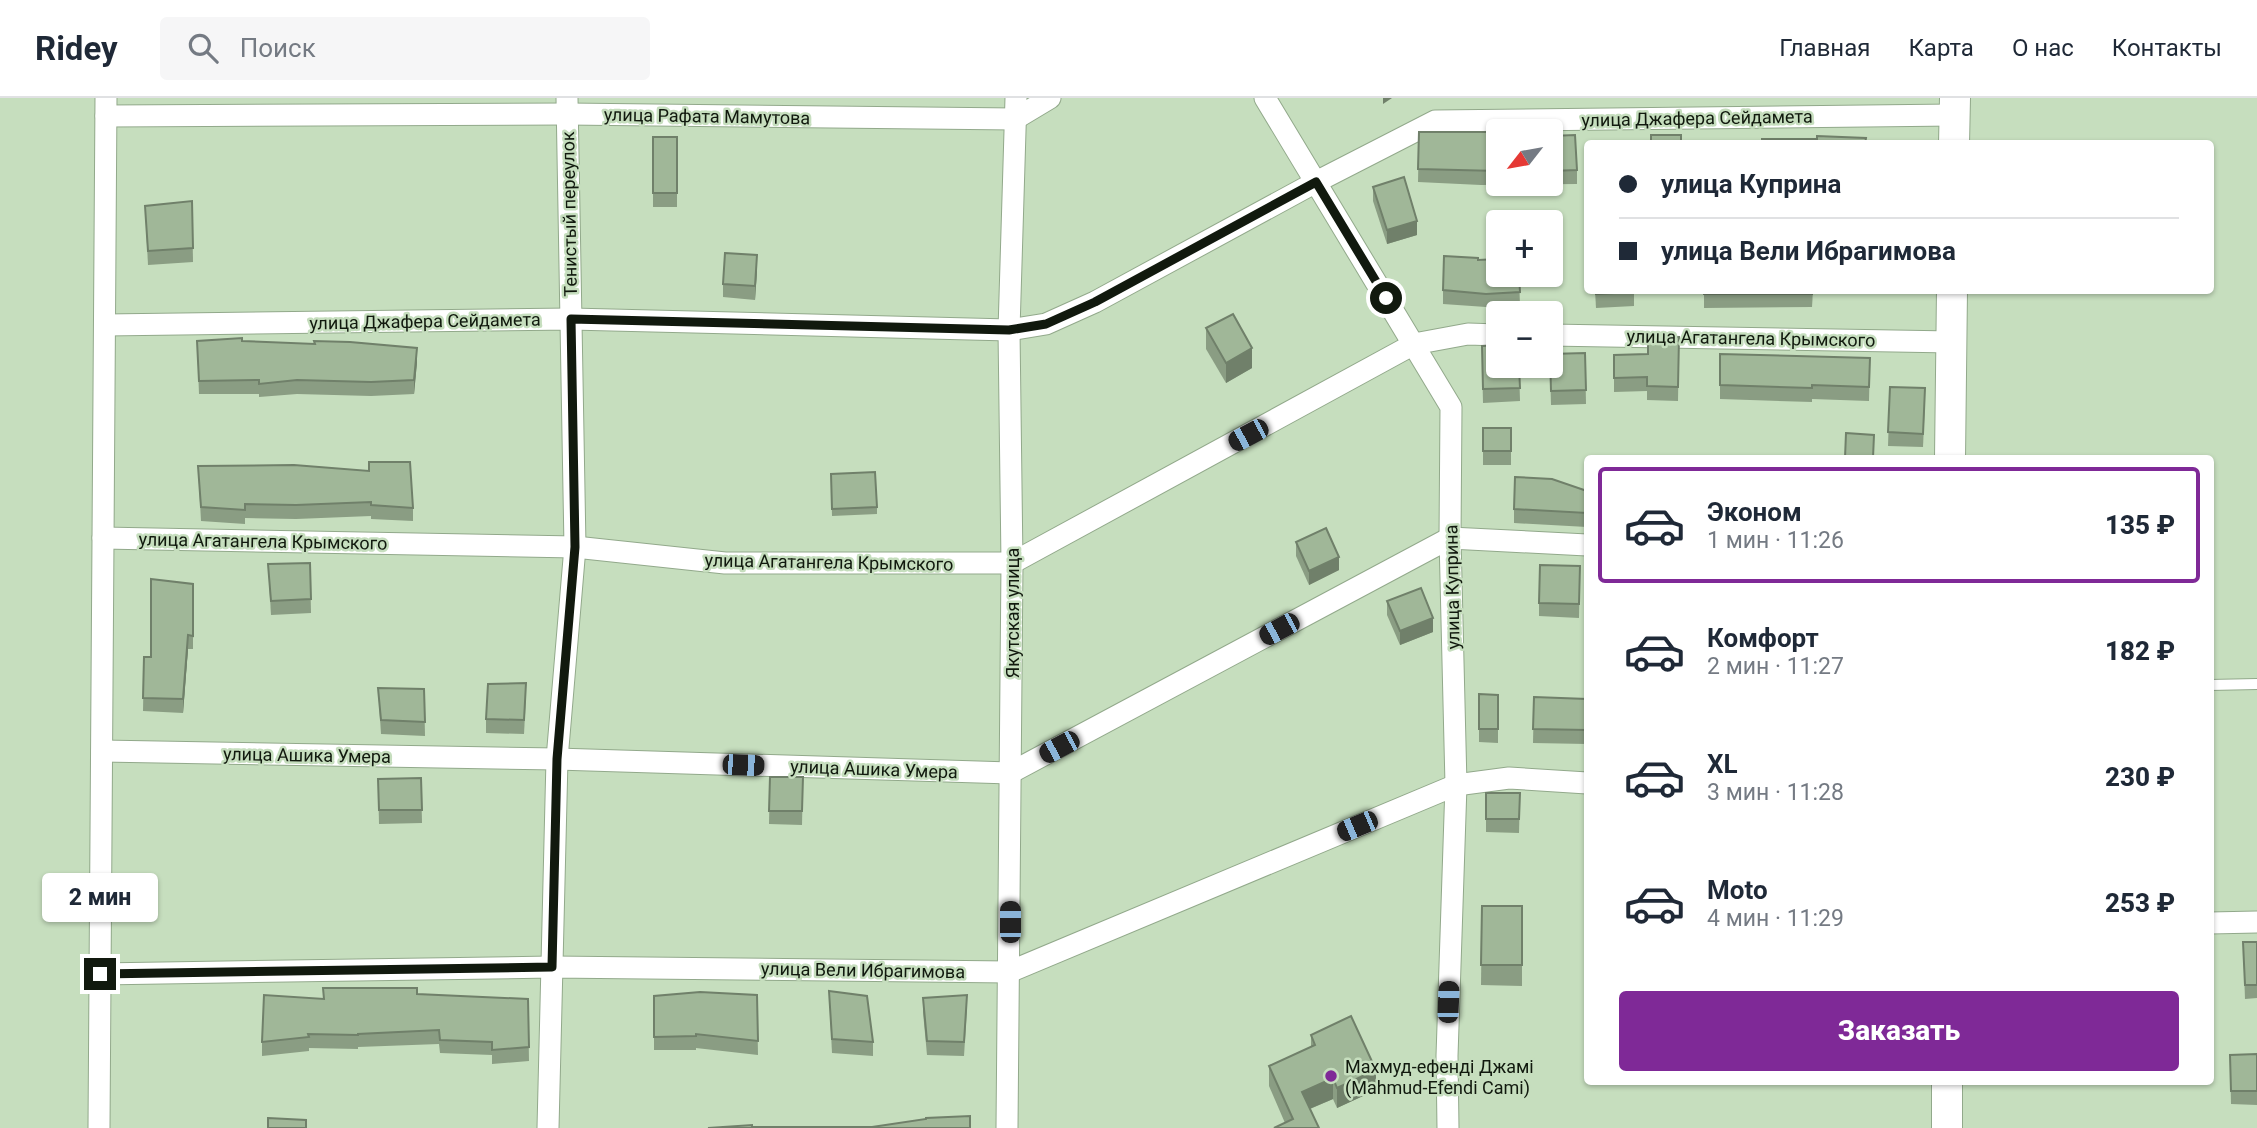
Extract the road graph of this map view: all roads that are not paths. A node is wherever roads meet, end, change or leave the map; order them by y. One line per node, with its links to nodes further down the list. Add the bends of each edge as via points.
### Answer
1 (1050, 98): 5 (street)
2 (1265, 98): 7 (street, улица Куприна)
3 (567, 106): 4 (street, улица Рафата Мамутова); 5 (street, улица Рафата Мамутова); 9 (street, Тенистый переулок)
4 (106, 107): 10 (street)
5 (1016, 109): 11 (street, Якутская улица)
6 (1954, 119): 7 (street, улица Джафера Сейдамета, via 1435,121)
7 (1316, 182): 11 (street, улица Джафера Сейдамета, via 1095,302 1046,324); 15 (street, улица Куприна)
8 (1952, 294): 14 (street)
9 (571, 319): 10 (street, улица Джафера Сейдамета); 11 (street, улица Джафера Сейдамета); 20 (street, Тенистый переулок)
10 (105, 325): 17 (street)
11 (1009, 330): 21 (street, Якутская улица)
12 (1486, 335): 15 (street, улица Агатангела Крымского)
13 (1563, 335): 14 (street, улица Агатангела Крымского)
14 (1952, 342): 16 (street)
15 (1414, 344): 18 (street, улица Куприна, via 1451,407); 21 (street, улица Агатангела Крымского)
16 (1950, 455)
17 (103, 538): 20 (street, улица Агатангела Крымского); 24 (street)
18 (1450, 538): 19 (street); 26 (street, улица Ашика Умера); 28 (street, улица Куприна)
19 (1584, 545)
20 (575, 547): 21 (street, улица Агатангела Крымского, via 725,564); 25 (street, Тенистый переулок)
21 (1013, 563): 26 (street, Якутская улица)
22 (2257, 684): 23 (lane)
23 (2214, 685)
24 (102, 751): 25 (street, улица Ашика Умера); 33 (street)
25 (557, 759): 26 (street, улица Ашика Умера); 31 (street, Тенистый переулок)
26 (1010, 773): 32 (street, Якутская улица)
27 (1584, 783): 28 (street, улица Вели Ибрагимова, via 1510,778)
28 (1456, 785): 32 (street, улица Вели Ибрагимова); 38 (street, улица Куприна)
29 (2257, 922): 30 (street)
30 (2214, 923)
31 (552, 967): 32 (street, улица Вели Ибрагимова); 33 (street, улица Вели Ибрагимова); 36 (street, Тенистый переулок)
32 (1009, 972): 37 (street, Якутская улица)
33 (100, 974): 35 (street)
34 (1947, 1085): 39 (street)
35 (99, 1128)
36 (548, 1128)
37 (1007, 1128)
38 (1448, 1128)
39 (1947, 1128)

